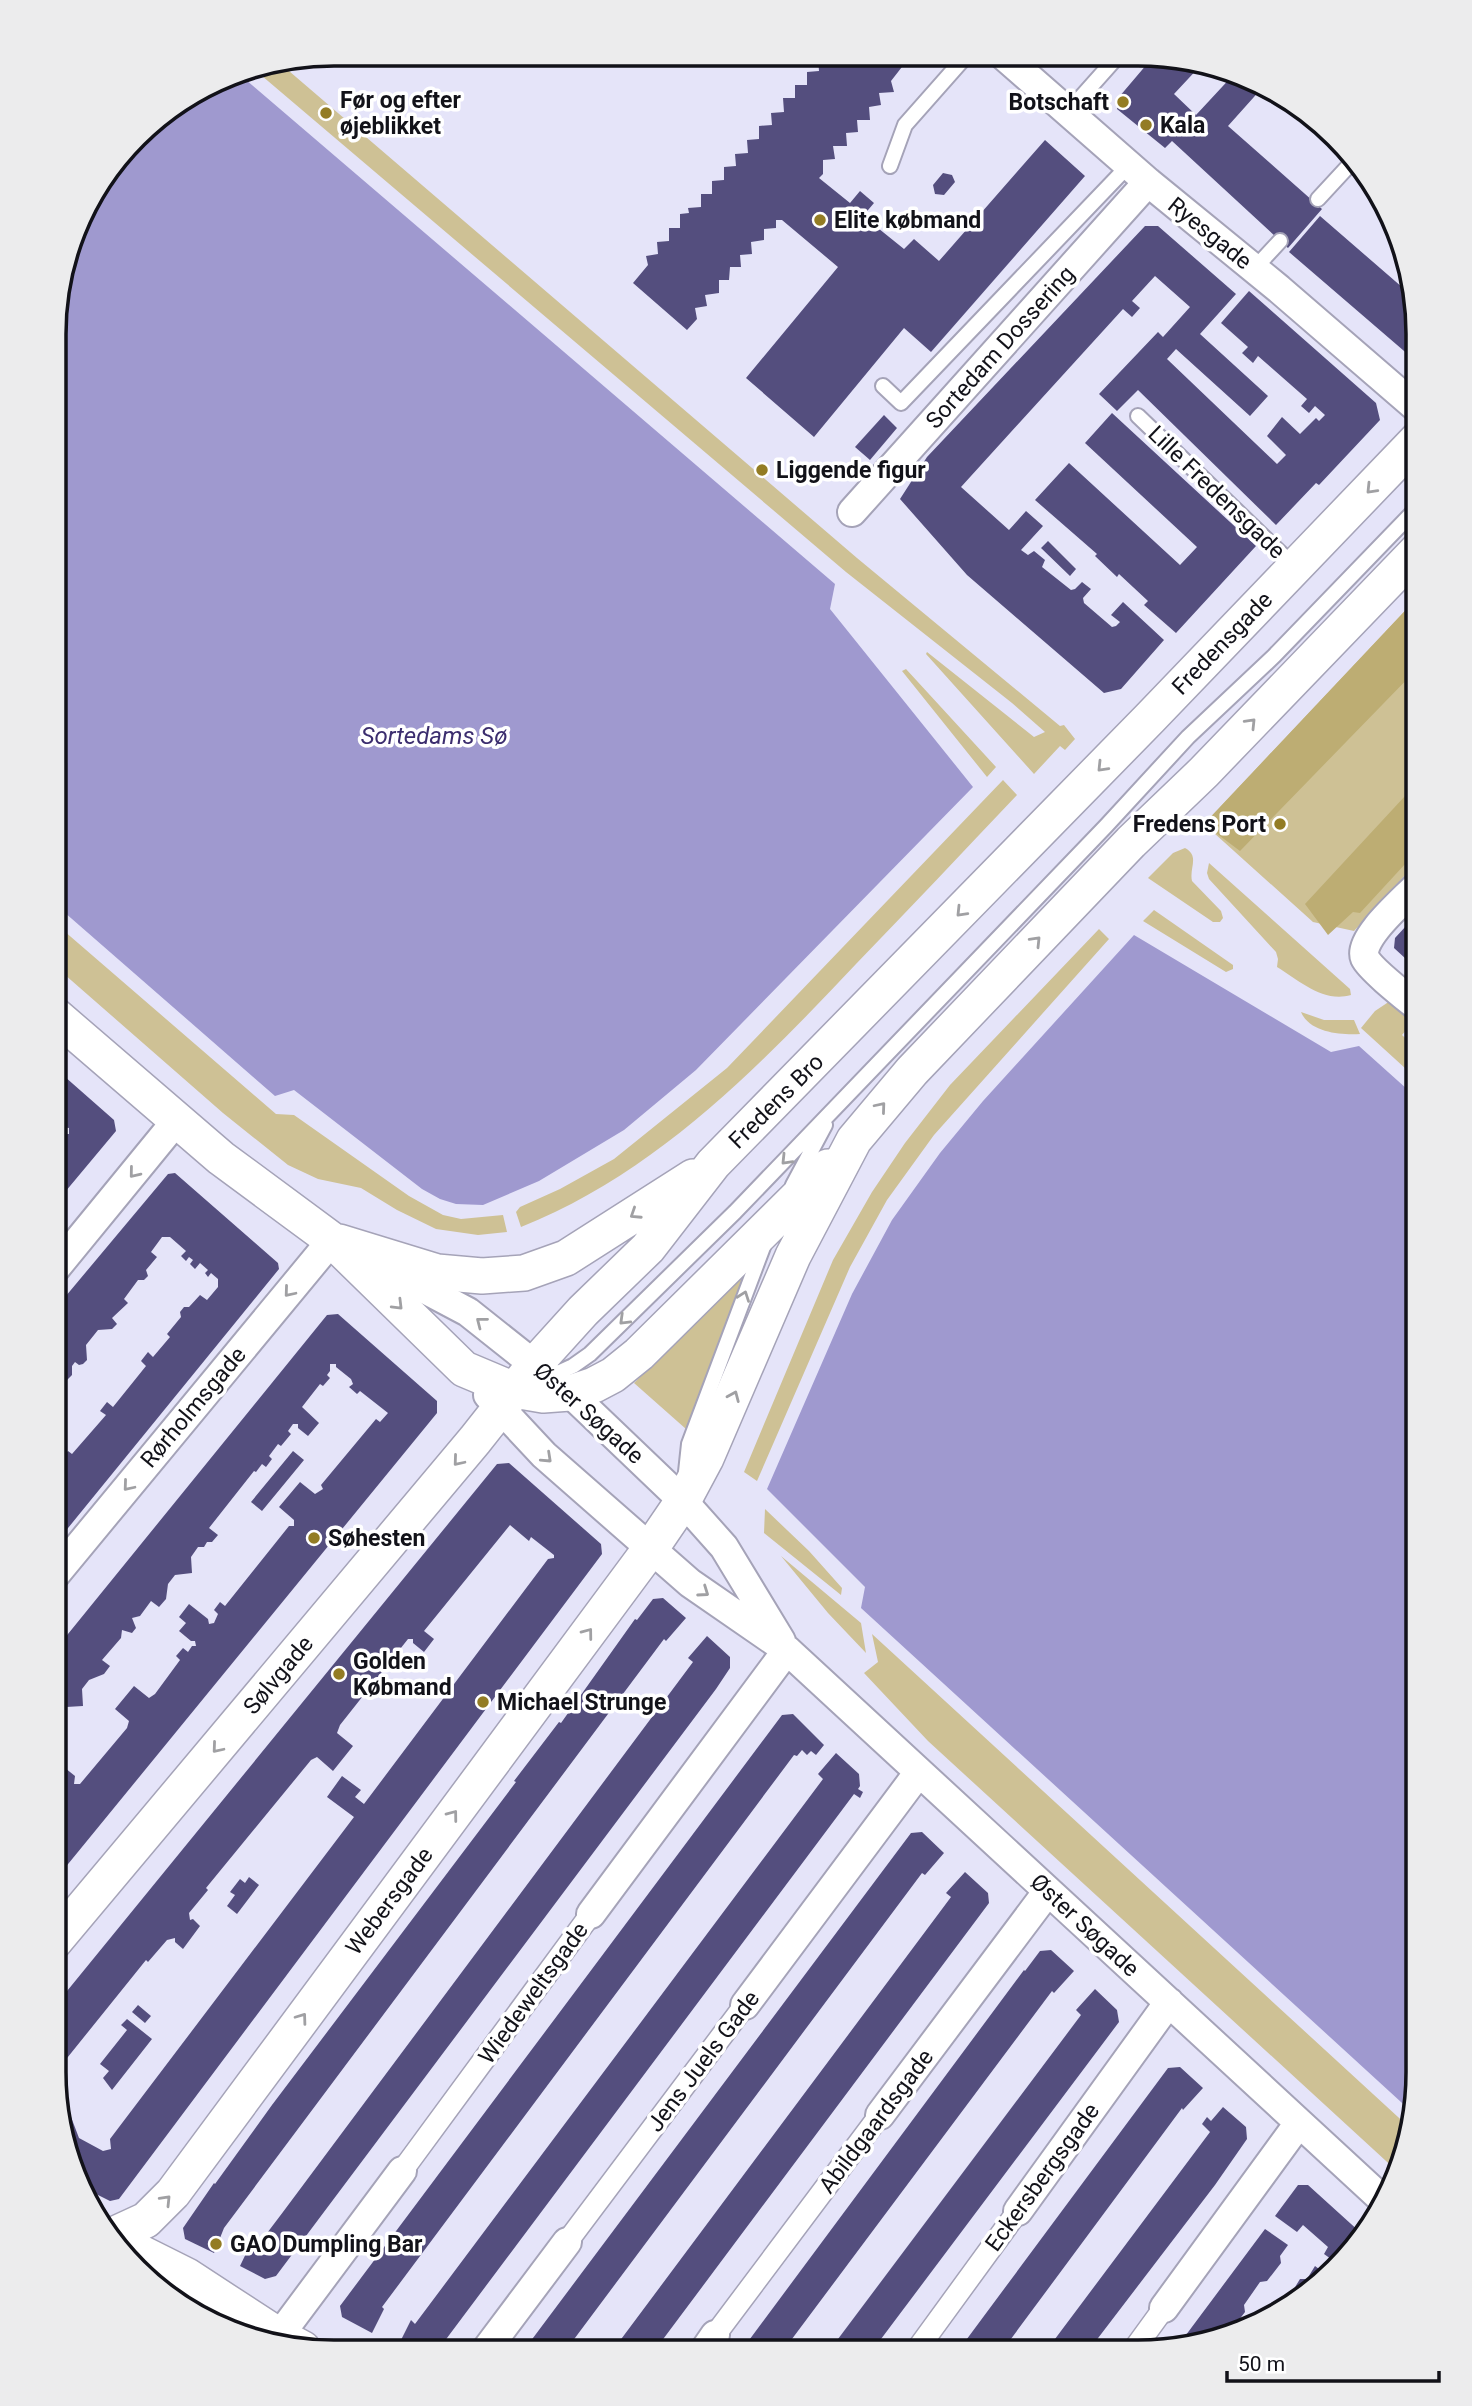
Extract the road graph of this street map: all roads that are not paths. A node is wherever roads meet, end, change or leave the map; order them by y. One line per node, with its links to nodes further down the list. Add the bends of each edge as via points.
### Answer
1 (956, 67): 5 (lane, via 905,125)
2 (1017, 67): 4 (street, Ryesgade)
3 (1108, 67): 4 (lane)
4 (1068, 112): 7 (street, Ryesgade)
5 (890, 166)
6 (1347, 168): 8 (lane)
7 (1138, 173): 10 (street, Ryesgade); 11 (lane, via 901,403); 15 (street, Sortedam Dossering)
8 (1318, 199)
9 (1280, 241): 10 (lane)
10 (1254, 269): 12 (street, Ryesgade)
11 (883, 386)
12 (1406, 399)
13 (1138, 416): 18 (lane, Lille Fredensgade)
14 (1406, 452): 18 (street, Fredensgade, one-way to 18)
15 (852, 512)
16 (1406, 519): 23 (lane, via 1169,756)
17 (1406, 562): 25 (street, one-way to 17, via 912,1071)
18 (1296, 568): 19 (street, Fredensgade, one-way to 19)
19 (1026, 846): 26 (street, Fredens Bro, one-way to 26)
20 (1406, 898): 21 (street, via 1368,938 1363,950 1366,961)
21 (1406, 996)
22 (66, 1025): 24 (street, Øster Søgade)
23 (833, 1110): 27 (lane); 30 (lane, one-way to 30, via 590,1354)
24 (177, 1120): 28 (street, Øster Søgade, via 260,1189); 29 (street, one-way to 29)
25 (854, 1140): 27 (street); 31 (street, one-way to 25, via 719,1433 793,1256)
26 (713, 1164): 28 (street, one-way to 28, via 566,1258 524,1273 437,1272); 30 (street, Fredens Bro, via 648,1248 583,1311)
27 (777, 1217): 30 (street, via 613,1376 594,1385); 31 (lane, one-way to 27, via 689,1444)
28 (332, 1240): 30 (street, Øster Søgade, one-way to 28, via 468,1312); 30 (street, Øster Søgade, one-way to 30, via 464,1369); 33 (street, Rørholmsgade, one-way to 33)
29 (66, 1256)
30 (534, 1386): 31 (street, Øster Søgade); 32 (street, Øster Søgade, one-way to 32, via 544,1455); 38 (street, Sølvgade, one-way to 38)
31 (683, 1501): 32 (street, Webersgade); 34 (street, Øster Søgade, via 724,1547)
32 (652, 1548): 34 (street, Øster Søgade, one-way to 34, via 690,1583); 46 (street, Webersgade, one-way to 32, via 146,2220 173,2193)
33 (66, 1562)
34 (787, 1650): 35 (street, Øster Søgade); 37 (street, Wiedeweltsgade)
35 (919, 1772): 36 (street, Øster Søgade); 40 (street, Jens Juels Gade)
36 (1048, 1891): 39 (street, Øster Søgade); 41 (street, Abildgaardsgade)
37 (592, 1914): 43 (street, Wiedeweltsgade)
38 (66, 1928)
39 (1169, 2003): 42 (street, Øster Søgade); 45 (street, Eckersbergsgade)
40 (745, 2005): 47 (street, Jens Juels Gade)
41 (880, 2115): 53 (street, Abildgaardsgade)
42 (1299, 2123): 44 (street, Øster Søgade); 49 (street)
43 (402, 2171): 51 (street, Wiedeweltsgade)
44 (1376, 2194)
45 (1018, 2211): 54 (street, Eckersbergsgade)
46 (120, 2232)
47 (567, 2242): 52 (street, Jens Juels Gade)
48 (134, 2249): 50 (street, via 187,2276)
49 (1164, 2308): 55 (street)
50 (274, 2332)
51 (295, 2336)
52 (494, 2340)
53 (711, 2340)
54 (924, 2340)
55 (1141, 2340)

